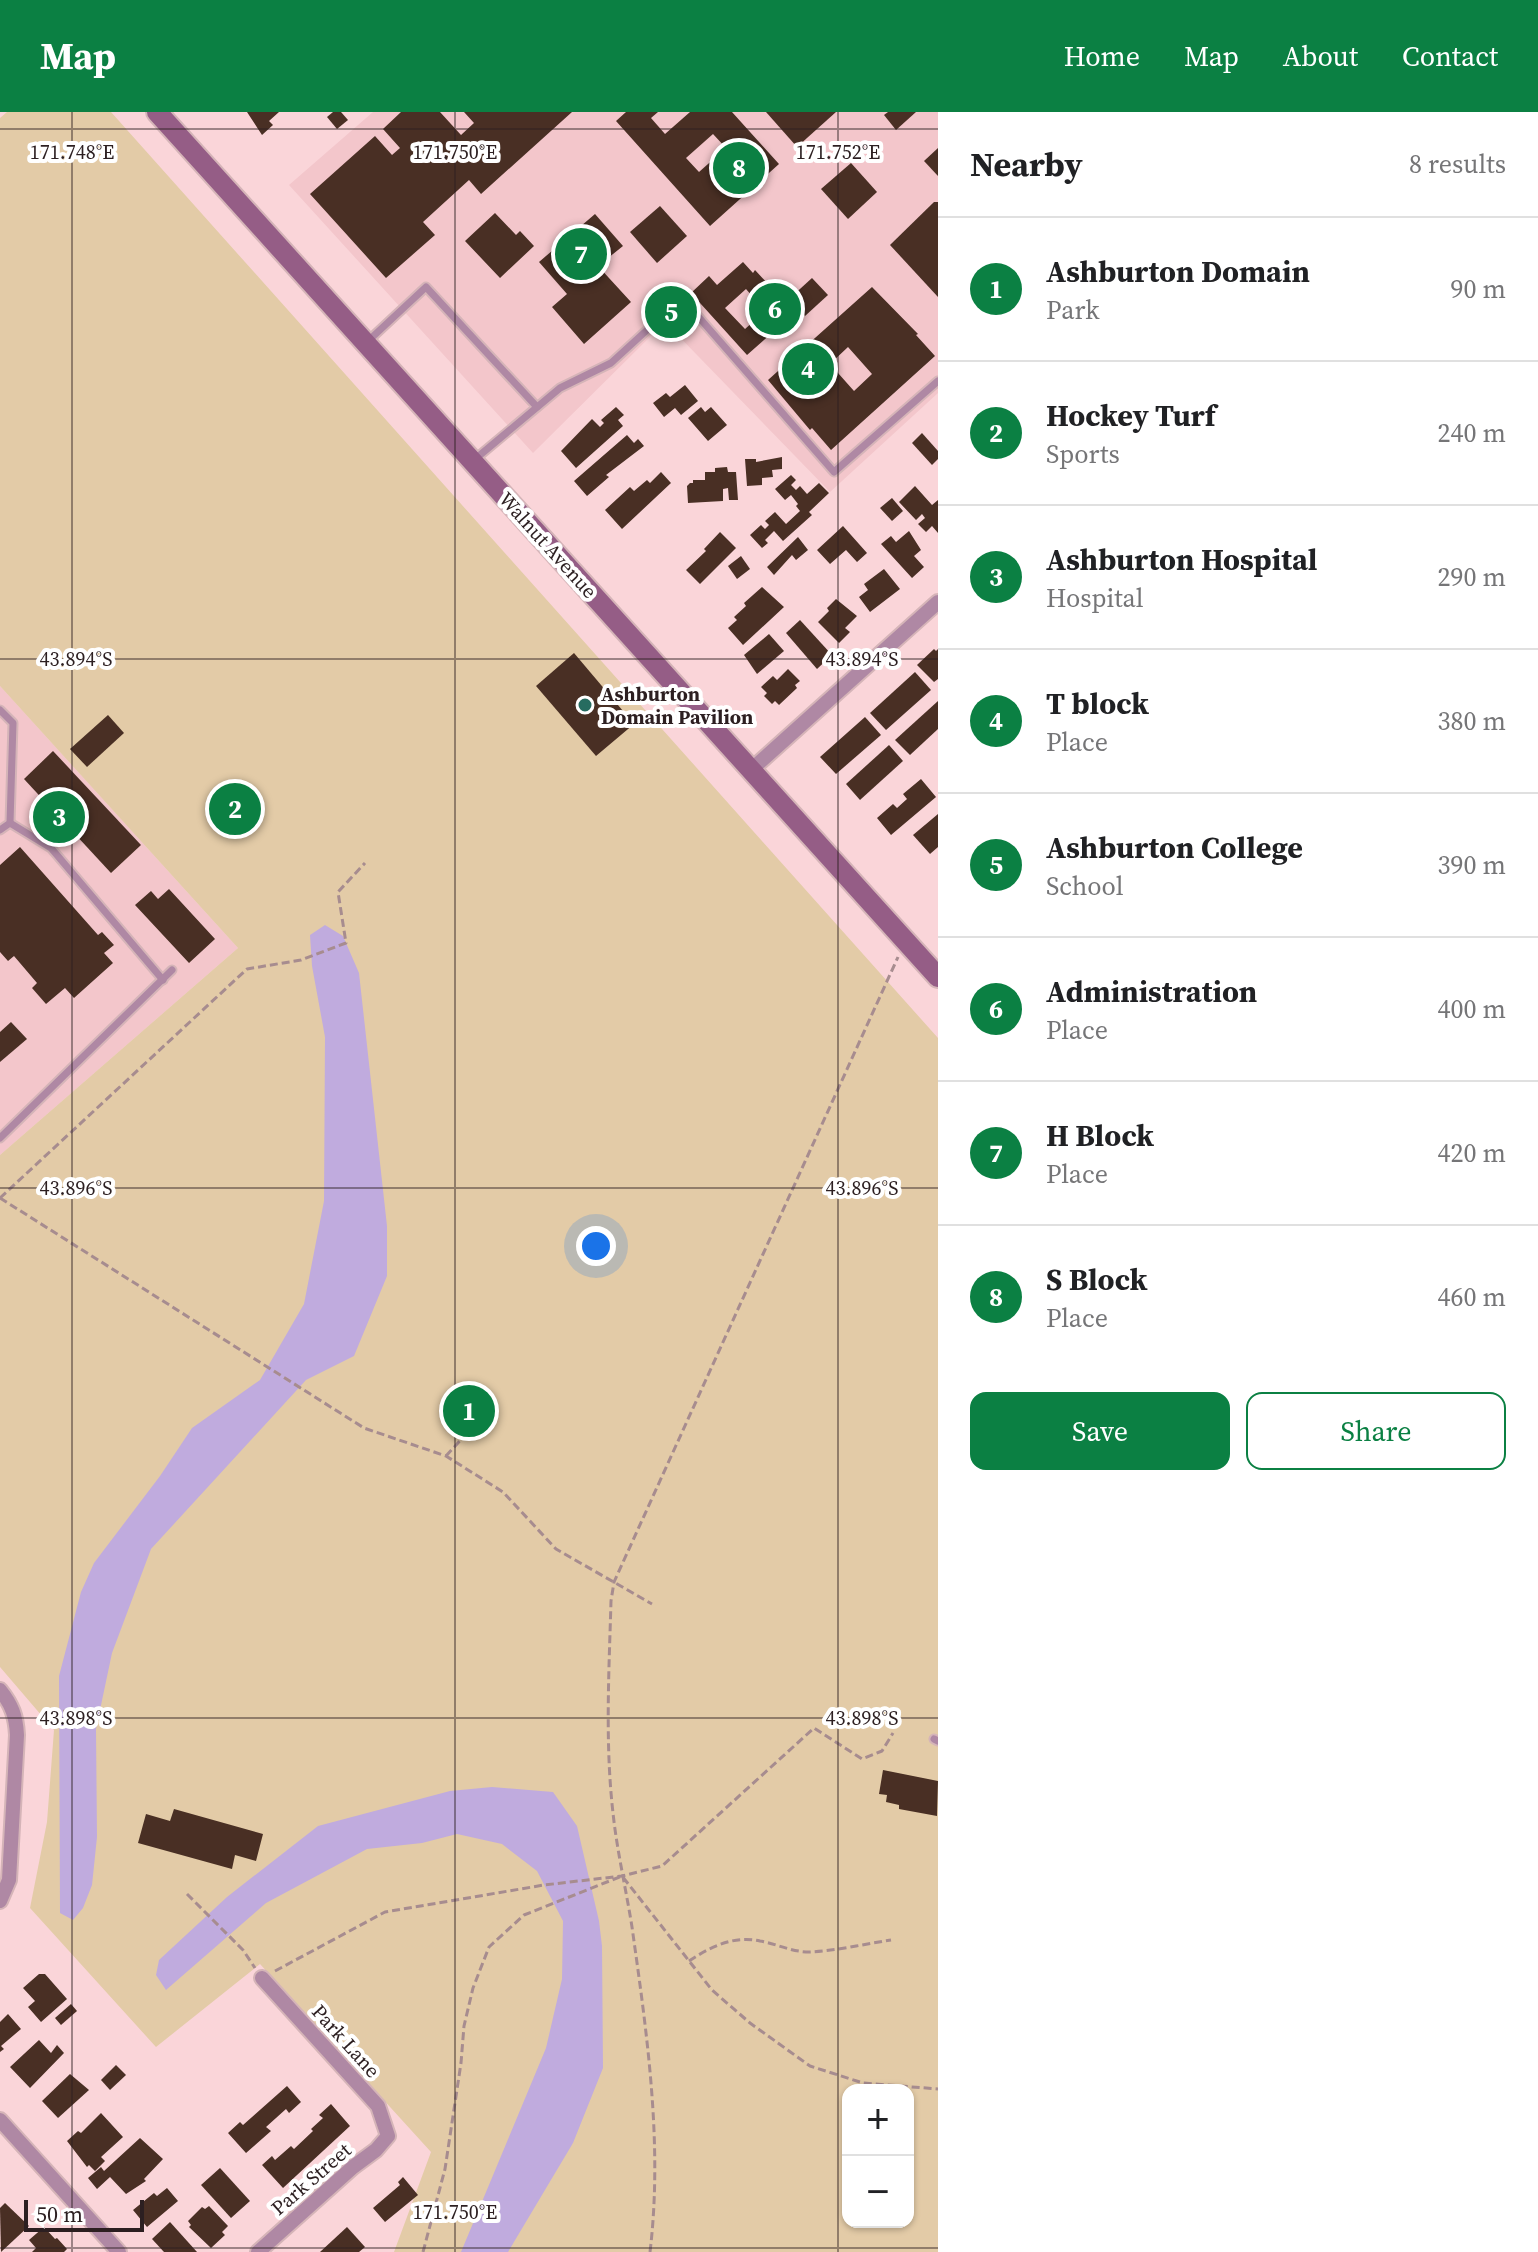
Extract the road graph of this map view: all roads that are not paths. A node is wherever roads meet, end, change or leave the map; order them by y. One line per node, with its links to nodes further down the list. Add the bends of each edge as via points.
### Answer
1 (157, 112): 2 (main road, Walnut Avenue)
2 (366, 343): 4 (lane, via 426,287); 5 (main road, Walnut Avenue)
3 (938, 381): 4 (lane, via 834,472 682,298 611,363 560,388)
4 (537, 407): 5 (lane)
5 (472, 461): 8 (main road, Walnut Avenue)
6 (938, 602): 8 (street)
7 (0, 710): 9 (lane, via 13,723)
8 (751, 770): 12 (main road, Walnut Avenue)
9 (10, 823): 10 (lane); 13 (lane, via 51,848)
10 (0, 830)
11 (172, 970): 13 (lane)
12 (938, 977)
13 (163, 980): 14 (lane)
14 (0, 1138)
15 (0, 1690): 16 (street, via 16,1716 17,1735 9,1880)
16 (0, 1901)
17 (262, 1978): 19 (street, Park Lane, via 378,2106)
18 (0, 2120): 20 (street)
19 (388, 2136): 21 (street, Park Street)
20 (119, 2252)
21 (258, 2252)

